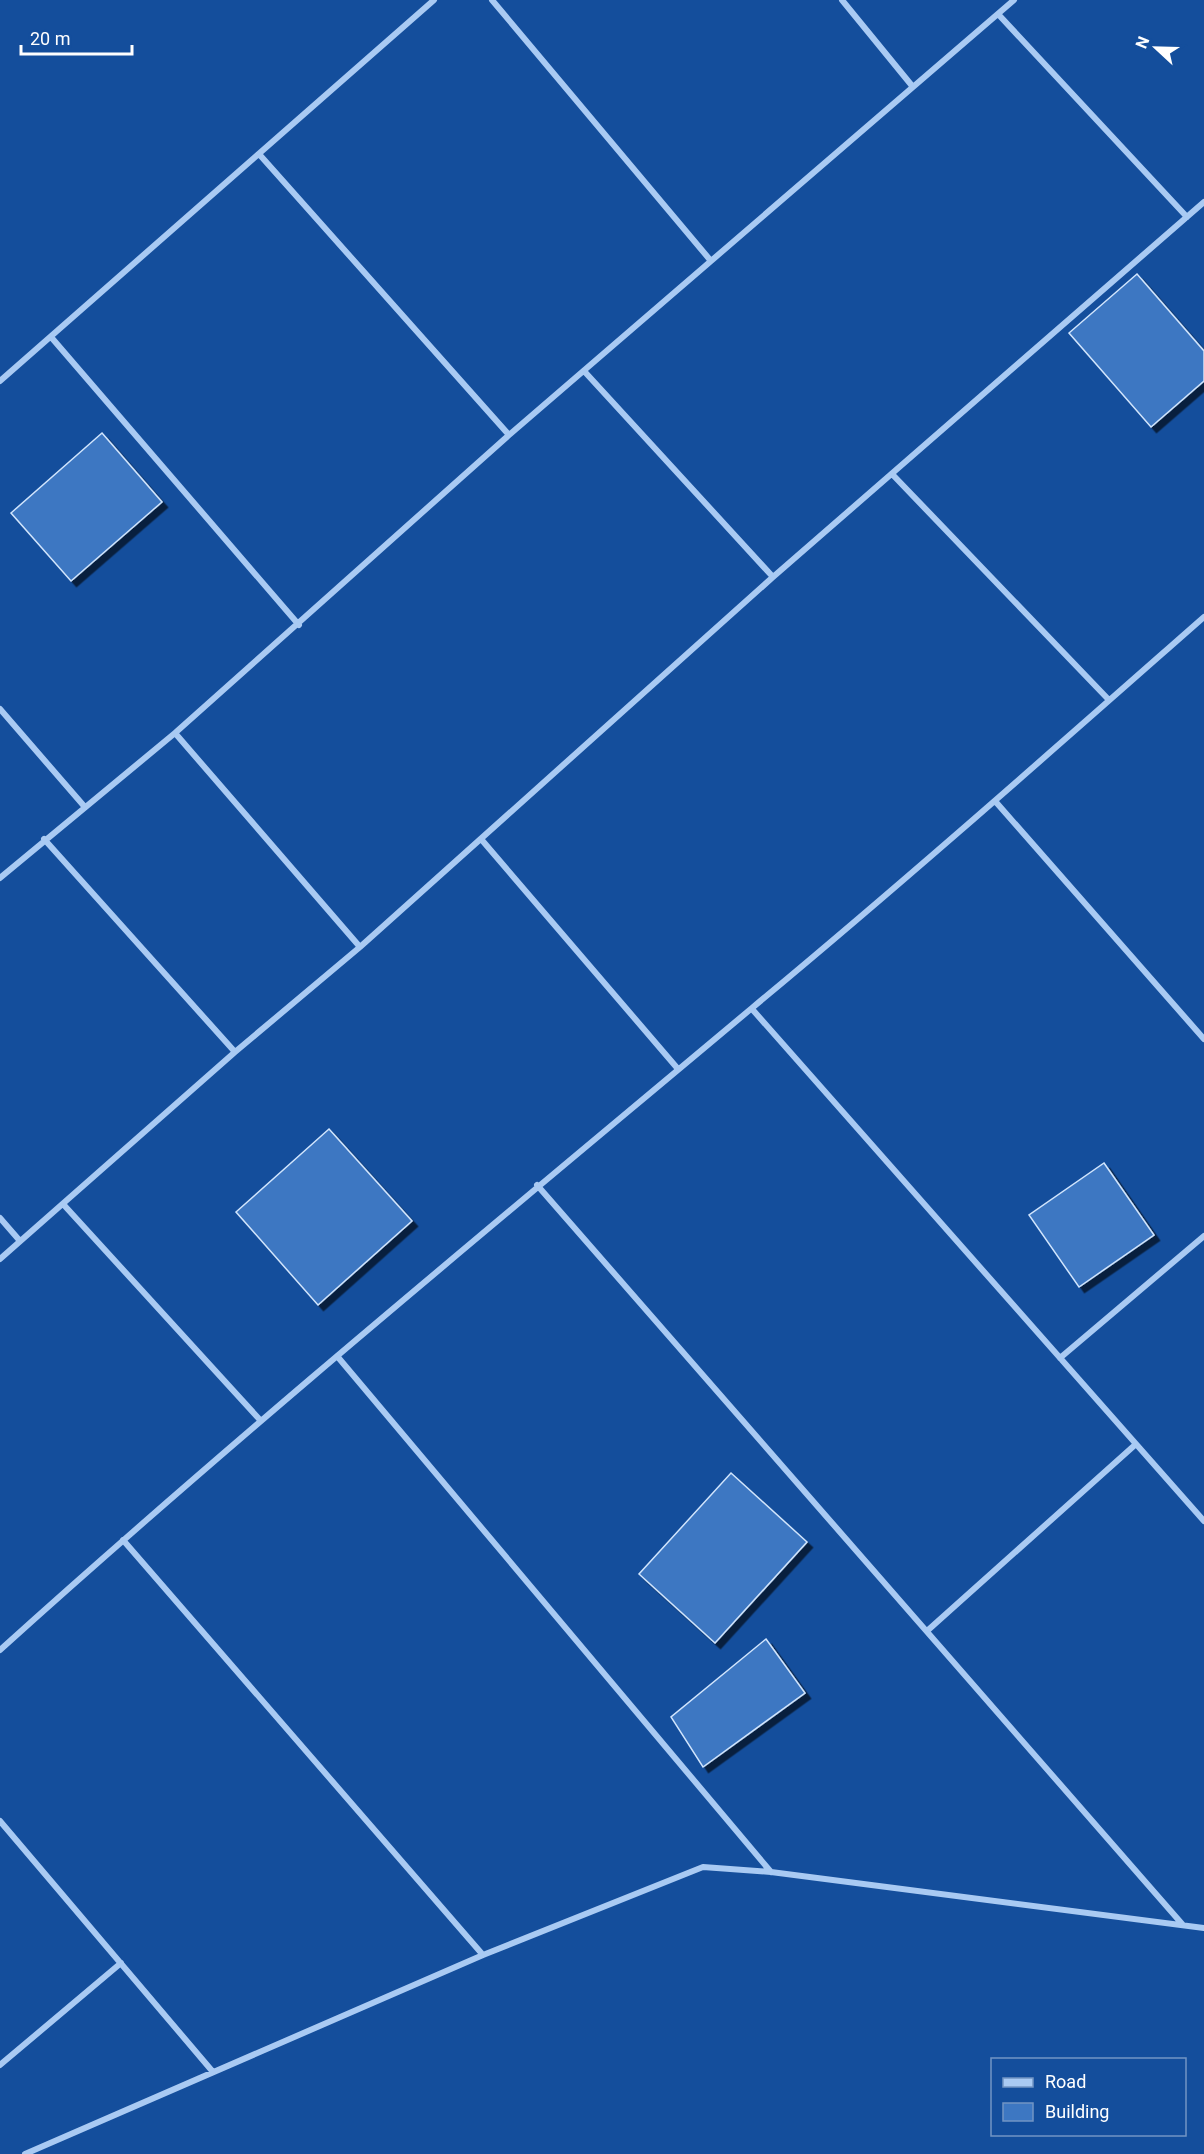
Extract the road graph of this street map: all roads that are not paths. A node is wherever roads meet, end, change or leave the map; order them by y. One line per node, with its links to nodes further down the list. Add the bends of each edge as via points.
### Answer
1 (434, 0): 7 (street)
2 (492, 0): 10 (street)
3 (843, 0): 6 (street)
4 (1014, 0): 5 (street)
5 (998, 14): 6 (street); 9 (street)
6 (913, 87): 10 (street)
7 (259, 154): 11 (street); 14 (street)
8 (1204, 202): 9 (street)
9 (1187, 217): 15 (street)
10 (711, 261): 12 (street)
11 (51, 337): 13 (street); 18 (street)
12 (584, 371): 14 (street); 16 (street)
13 (0, 381)
14 (509, 435): 18 (street)
15 (892, 474): 16 (street); 19 (street)
16 (773, 577): 24 (street)
17 (1204, 617): 19 (street)
18 (299, 625): 21 (street)
19 (1109, 700): 22 (street)
20 (0, 709): 23 (street)
21 (175, 733): 23 (street); 27 (street)
22 (995, 801): 28 (street); 29 (street)
23 (84, 806): 25 (street)
24 (481, 838): 27 (street); 31 (street)
25 (44, 839): 26 (street); 30 (street)
26 (0, 878)
27 (360, 947): 30 (street)
28 (752, 1009): 31 (street); 39 (street)
29 (1204, 1039)
30 (235, 1052): 33 (street)
31 (678, 1068): 32 (street)
32 (537, 1185): 38 (street); 44 (street)
33 (63, 1204): 36 (street); 40 (street)
34 (0, 1218): 36 (street)
35 (1204, 1236): 39 (street)
36 (20, 1241): 37 (street)
37 (0, 1259)
38 (337, 1356): 40 (street); 47 (street)
39 (1060, 1358): 41 (street)
40 (261, 1421): 43 (street)
41 (1136, 1444): 42 (street); 44 (street)
42 (1204, 1521)
43 (123, 1540): 45 (street); 50 (street)
44 (927, 1631): 48 (street)
45 (0, 1650)
46 (0, 1821): 51 (street)
47 (771, 1872): 48 (street); 50 (street, via 703,1867)
48 (1183, 1925): 49 (street)
49 (1204, 1928)
50 (483, 1955): 53 (street)
51 (121, 1963): 52 (street); 53 (street)
52 (0, 2065)
53 (213, 2072): 54 (street)
54 (25, 2154)

